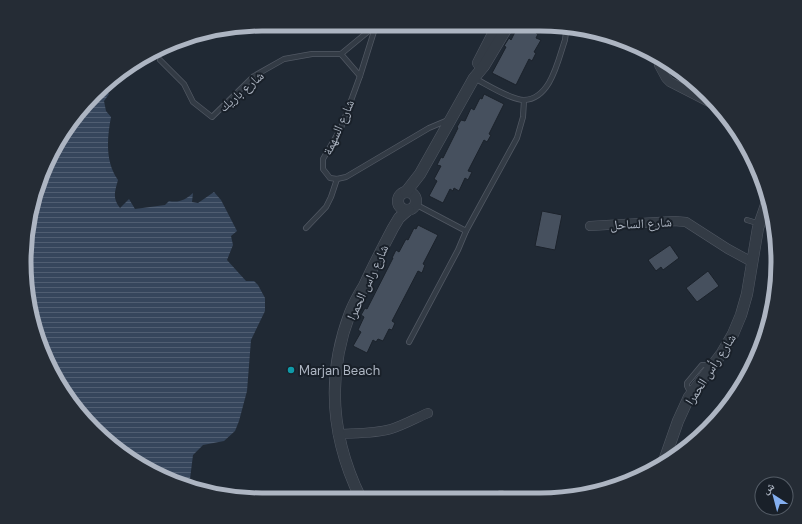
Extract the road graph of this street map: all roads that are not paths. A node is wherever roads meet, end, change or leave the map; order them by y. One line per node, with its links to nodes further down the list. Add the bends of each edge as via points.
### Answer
1 (369, 31): 6 (lane)
2 (374, 31): 9 (lane, شارع السهمة)
3 (494, 31): 10 (street, شارع راس الحمرا, via 478,62)
4 (505, 31): 10 (street, شارع راس الحمرا)
5 (566, 32): 12 (lane, via 548,85 542,92)
6 (341, 54): 7 (lane, شارع باريك, via 312,54 284,58 254,76 212,117 192,102 184,84); 9 (lane)
7 (160, 60)
8 (659, 65): 11 (street, via 670,82)
9 (360, 76): 14 (lane, شارع السهمة, via 341,128 323,159 323,169 330,178)
10 (474, 78): 12 (lane, via 500,92); 13 (street, شارع راس الحمرا)
11 (703, 99)
12 (524, 100): 22 (lane, via 523,117 517,138)
13 (447, 121): 14 (lane, via 429,128 346,177); 15 (street, شارع راس الحمرا, via 420,174)
14 (337, 179): 20 (lane, via 326,207)
15 (411, 200): 21 (street, شارع راس الحمرا); 21 (street, شارع راس الحمرا, via 400,194); 22 (lane)
16 (765, 209): 18 (street, شارع رأس الحمرا)
17 (747, 220): 18 (lane)
18 (760, 224): 23 (street, شارع رأس الحمرا)
19 (590, 226): 23 (street, شارع الساحل, via 686,222)
20 (306, 228)
21 (392, 228): 26 (street, شارع راس الحمرا, via 350,313 338,352 335,382)
22 (466, 231): 24 (lane)
23 (752, 262): 27 (street, شارع رأس الحمرا, via 741,315 733,334 714,365 691,394)
24 (409, 342)
25 (428, 412): 26 (street, via 389,430)
26 (338, 434): 28 (street, شارع راس الحمرا, via 345,462)
27 (666, 455)
28 (358, 493)

